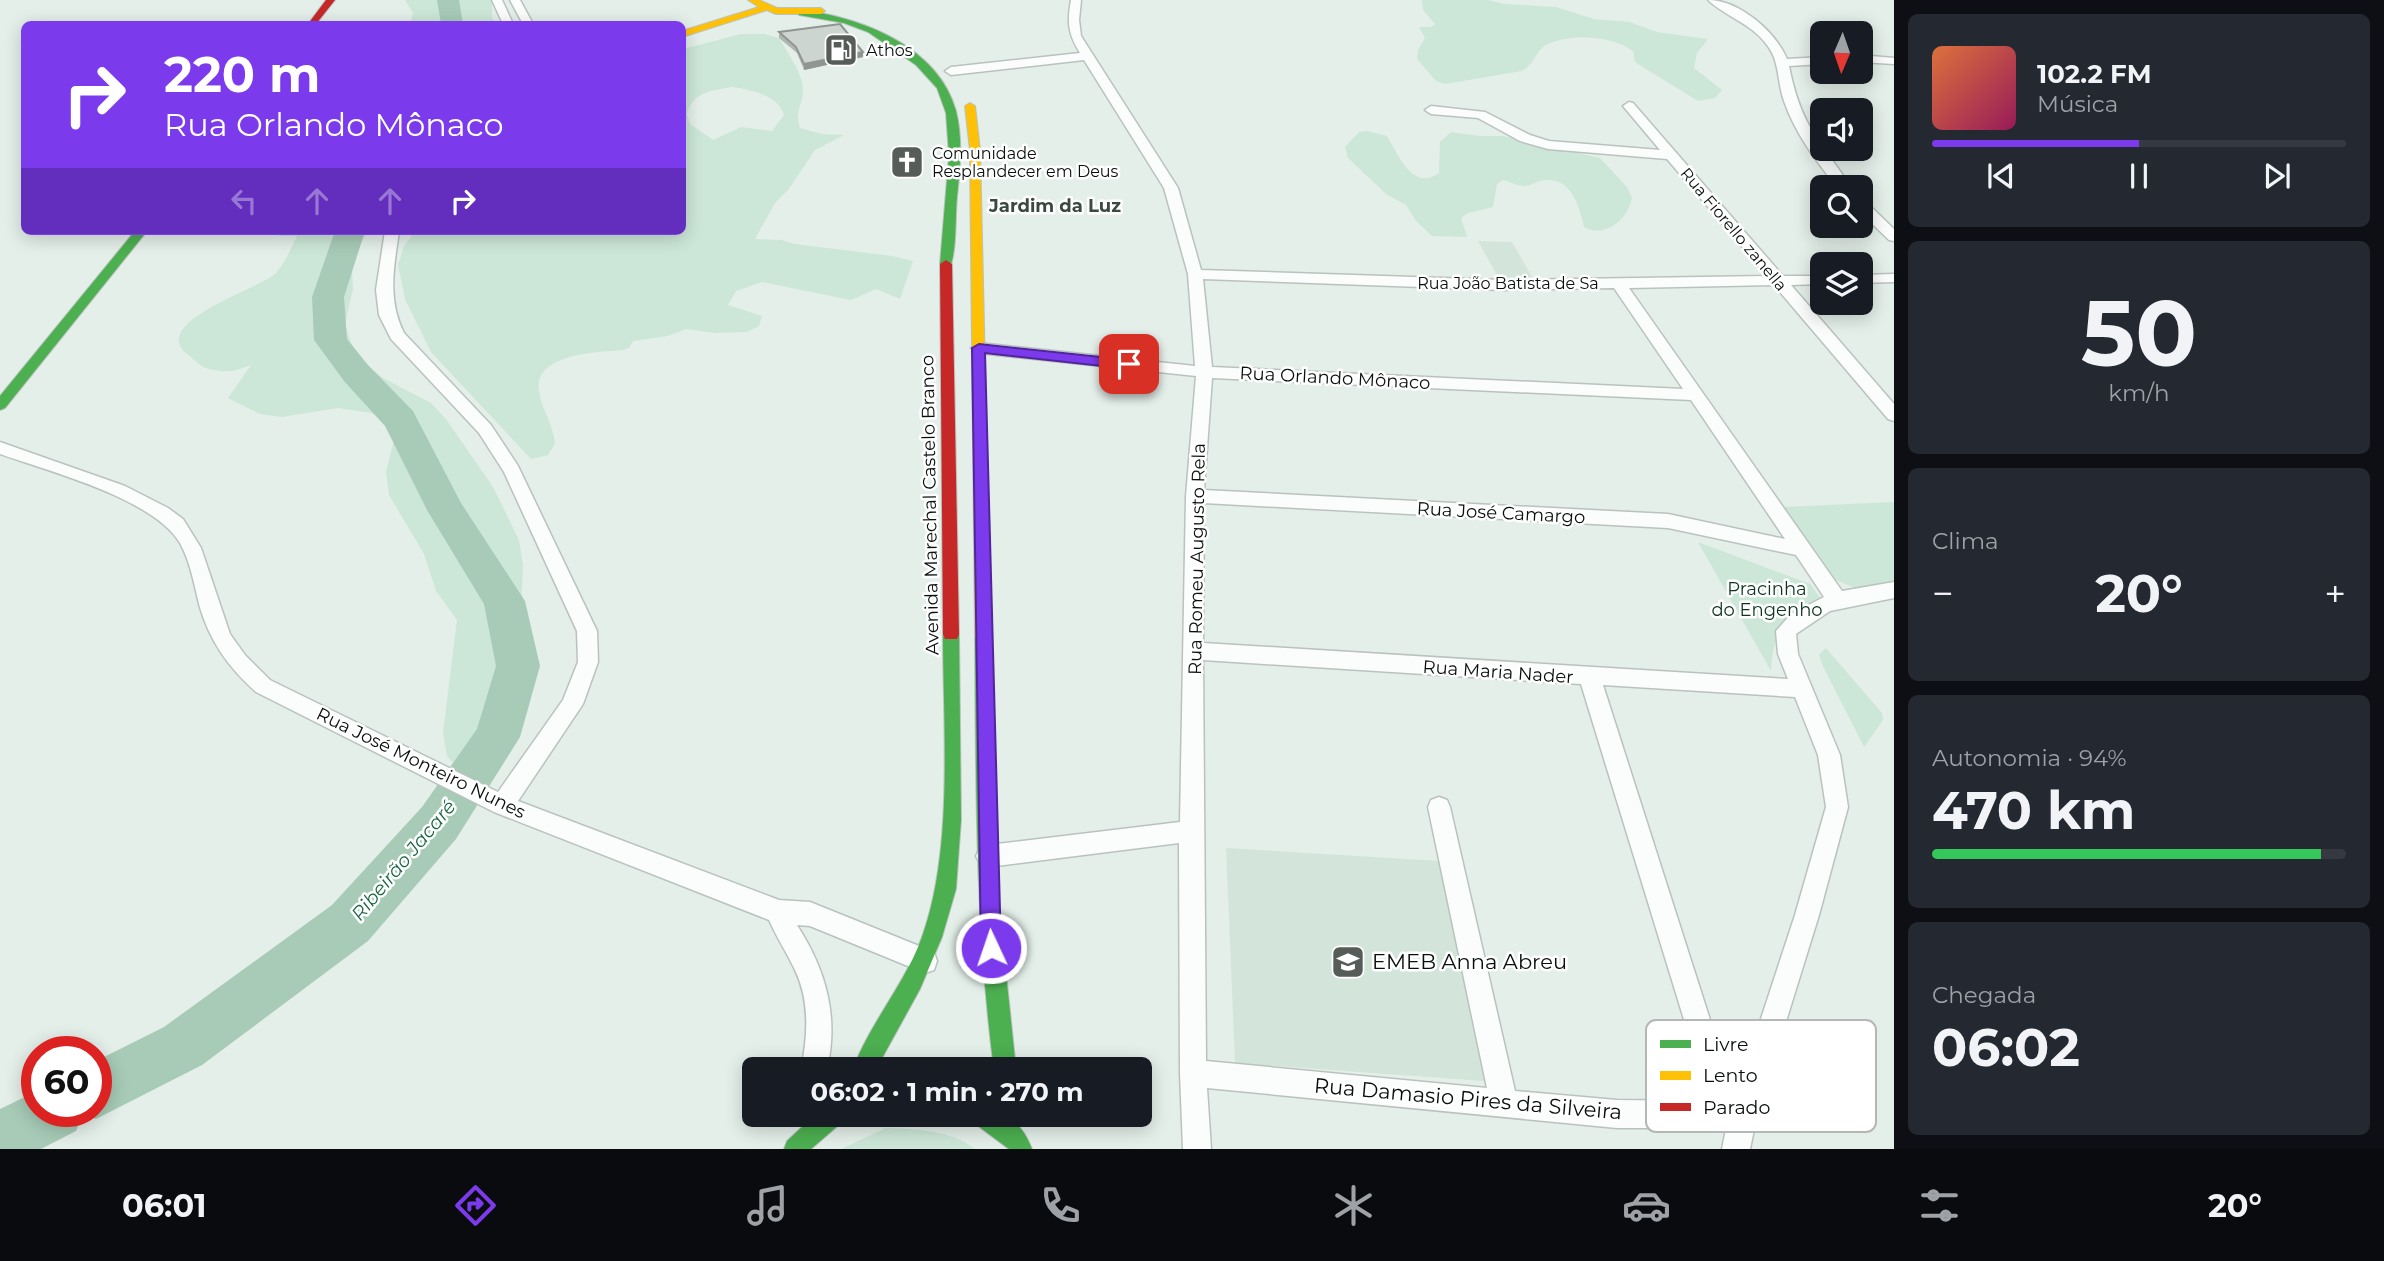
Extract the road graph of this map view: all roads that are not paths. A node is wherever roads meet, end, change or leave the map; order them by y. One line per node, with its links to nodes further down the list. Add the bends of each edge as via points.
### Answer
1 (331, 0): 9 (main road)
2 (497, 0): 10 (street)
3 (515, 0): 11 (street)
4 (741, 0): 12 (main road)
5 (1076, 0): 14 (street, Rua Romeu Augusto Rela, via 1075,36)
6 (1713, 0): 18 (street, via 1768,37)
7 (758, 4): 8 (main road, Avenida Marechal Castelo Branco); 13 (main road)
8 (802, 13): 19 (main road, via 855,6 925,48); 52 (main road, Avenida Marechal Castelo Branco, via 849,19 887,37 921,65 944,90 950,105 953,133 946,247 951,847 946,888)
9 (314, 21)
10 (507, 21)
11 (526, 21)
12 (686, 22)
13 (686, 32)
14 (1087, 56): 19 (street); 28 (street, Rua Romeu Augusto Rela, via 1171,188)
15 (1873, 59): 16 (street)
16 (1894, 61)
17 (1810, 62): 18 (street)
18 (1784, 63): 23 (street, via 1790,99 1811,144)
19 (959, 81): 34 (main road, via 975,150)
20 (1629, 106): 22 (street, Rua Fiorello zanella)
21 (1431, 110): 22 (street, via 1480,115 1548,145)
22 (1670, 155): 32 (street, Rua Fiorello zanella)
23 (1835, 175)
24 (1873, 217): 27 (street)
25 (138, 235): 37 (main road)
26 (391, 235): 47 (street, via 384,289 387,316 397,335 485,429 512,470 587,631 588,662 572,704)
27 (1894, 237)
28 (1195, 274): 33 (street, Rua João Batista de Sa, via 1503,285); 35 (street, Rua Romeu Augusto Rela)
29 (1894, 278): 30 (street)
30 (1873, 279)
31 (1810, 281): 32 (street, Rua João Batista de Sa)
32 (1778, 282): 33 (street, Rua João Batista de Sa); 38 (street, Rua Fiorello zanella)
33 (1618, 283): 36 (street)
34 (979, 348): 35 (street, Rua Orlando Mônaco); 50 (main road)
35 (1204, 372): 36 (street, Rua Orlando Mônaco); 40 (street, Rua Romeu Augusto Rela)
36 (1693, 395): 41 (street)
37 (0, 405)
38 (1894, 415)
39 (0, 448): 47 (street, Rua José Monteiro Nunes, via 147,503 177,524 192,550 219,632 242,667 263,685)
40 (1195, 496): 41 (street, Rua José Camargo, via 1668,521); 44 (street, Rua Romeu Augusto Rela)
41 (1805, 550): 43 (street)
42 (1894, 590): 43 (street)
43 (1836, 598): 46 (street, via 1799,617 1786,631 1787,653)
44 (1195, 650): 45 (street, Rua Maria Nader); 49 (street, Rua Romeu Augusto Rela)
45 (1590, 678): 46 (street, Rua Maria Nader); 53 (street)
46 (1801, 690): 54 (street, via 1829,755 1836,807 1807,915)
47 (502, 805): 51 (street, Rua José Monteiro Nunes)
48 (1439, 807): 59 (street)
49 (1191, 831): 50 (street); 58 (street, Rua Romeu Augusto Rela)
50 (988, 856): 57 (main road, via 994,1000)
51 (779, 912): 52 (street, Rua José Monteiro Nunes, via 810,914); 55 (street, via 819,1001)
52 (925, 961): 56 (main road, Avenida Marechal Castelo Branco)
53 (1703, 1020)
54 (1769, 1020)
55 (816, 1057)
56 (872, 1057)
57 (1003, 1057)
58 (1193, 1073): 59 (street, Rua Damasio Pires da Silveira); 67 (street, Rua Romeu Augusto Rela)
59 (1504, 1103): 60 (street, Rua Damasio Pires da Silveira)
60 (1646, 1114)
61 (795, 1127): 65 (street)
62 (817, 1127): 66 (main road)
63 (997, 1127): 64 (main road)
64 (1018, 1144)
65 (788, 1149)
66 (795, 1149)
67 (1198, 1149)

